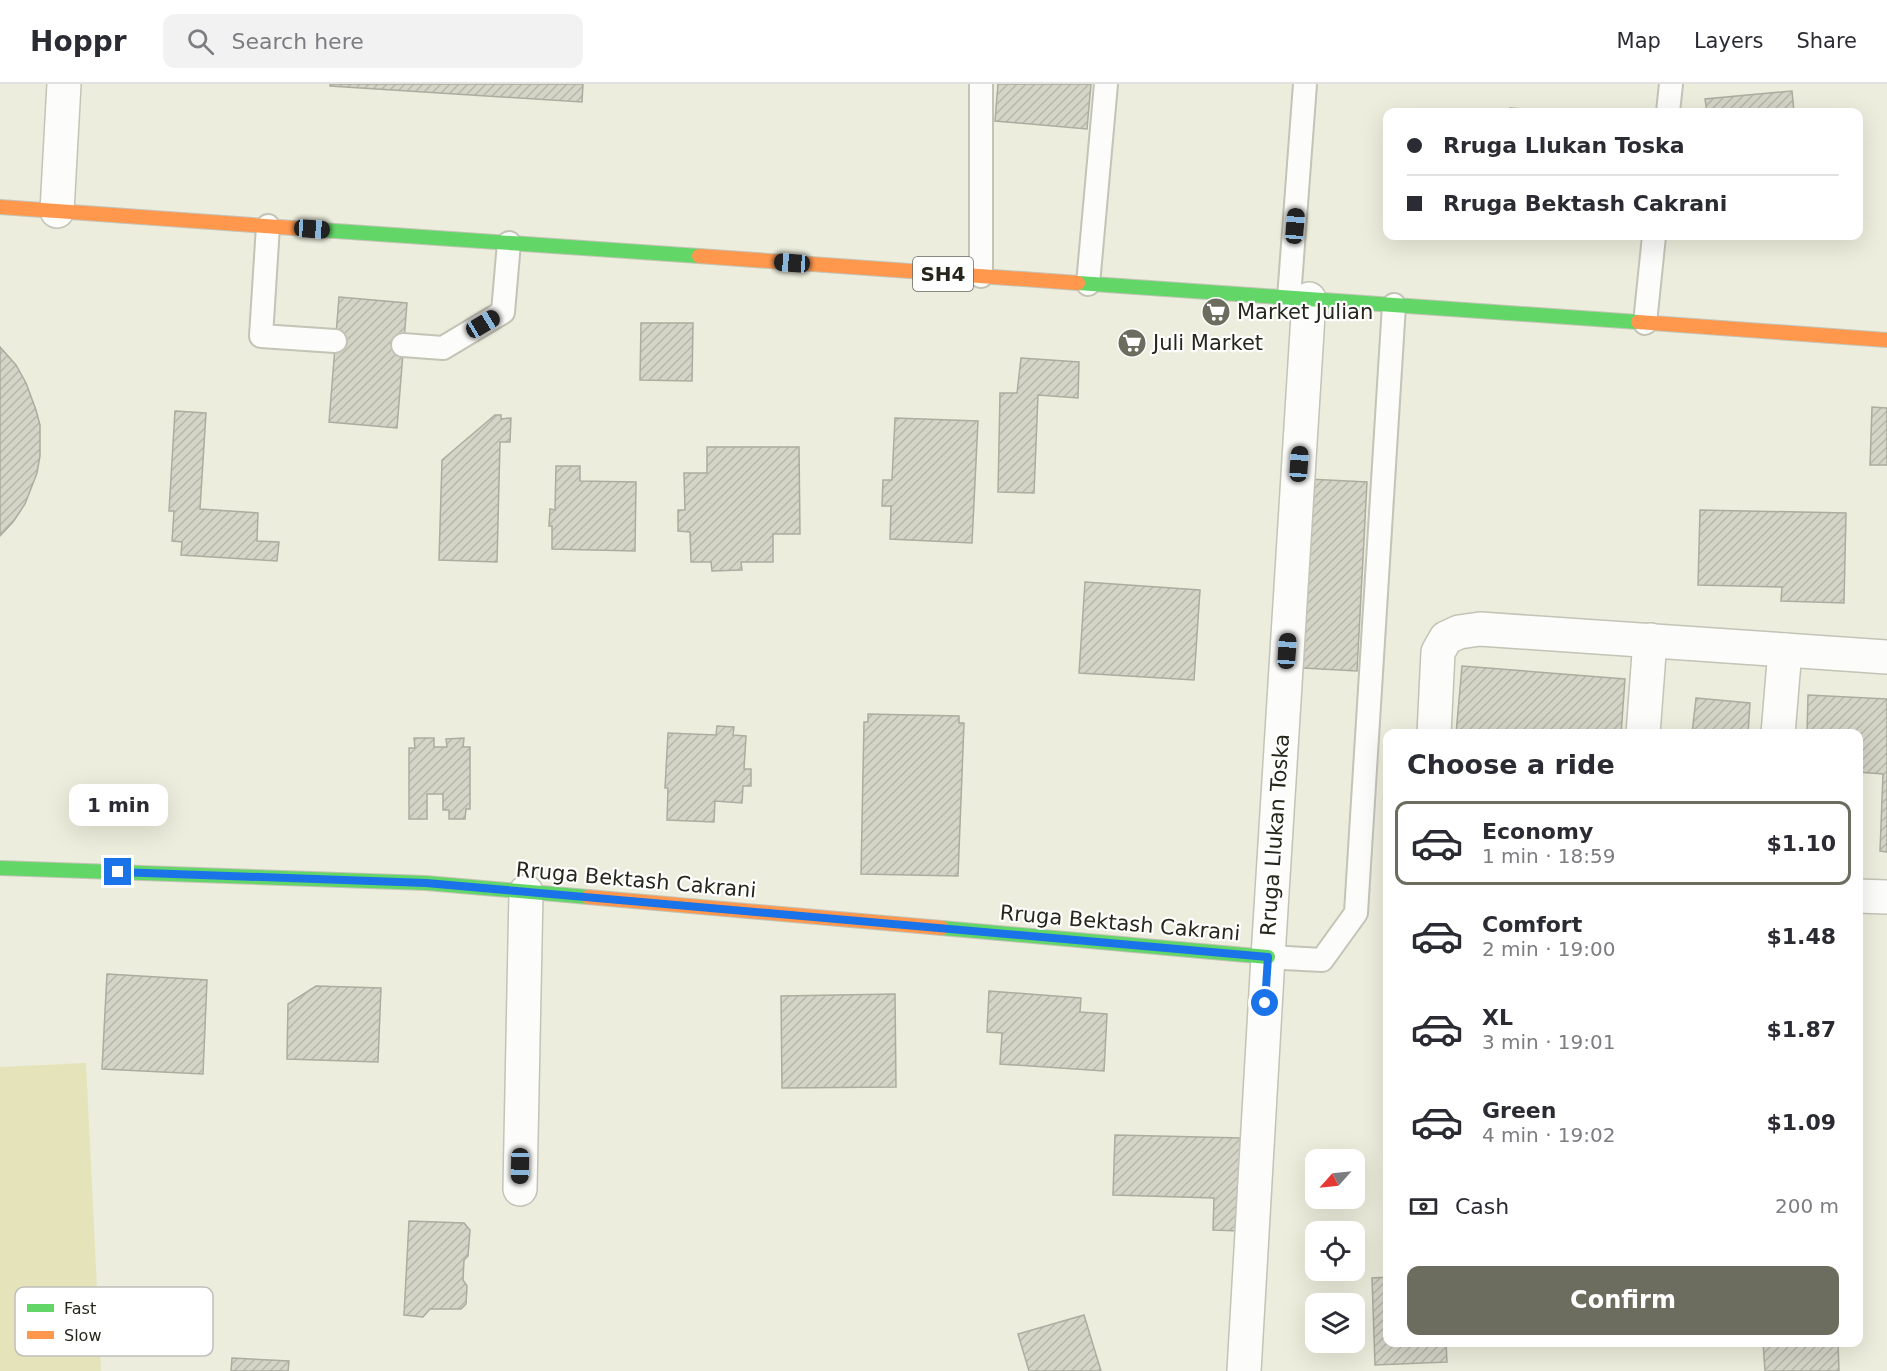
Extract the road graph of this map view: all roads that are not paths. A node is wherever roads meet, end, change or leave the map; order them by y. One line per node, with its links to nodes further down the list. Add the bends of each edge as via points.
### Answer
1 (64, 84): 8 (street)
2 (981, 84): 12 (lane)
3 (1106, 84): 13 (lane)
4 (1305, 84): 14 (lane)
5 (1671, 84): 6 (lane)
6 (1668, 108)
7 (0, 207): 8 (main road, SH4)
8 (57, 211): 9 (main road, SH4)
9 (268, 226): 11 (main road, SH4); 18 (lane, via 261,336)
10 (1654, 240): 16 (lane)
11 (509, 243): 12 (main road, SH4); 19 (lane, via 503,312 443,348)
12 (981, 276): 13 (main road, SH4)
13 (1088, 284): 14 (main road, SH4)
14 (1299, 298): 15 (main road, SH4); 30 (street, Rruga Llukan Toska)
15 (1394, 305): 16 (main road, SH4); 30 (lane, via 1356,913 1322,960)
16 (1645, 323): 17 (main road, SH4)
17 (1887, 340)
18 (335, 341)
19 (403, 345)
20 (1650, 640): 21 (street); 23 (street, via 1480,629 1459,632 1446,638 1438,652); 24 (street)
21 (1785, 650): 22 (street); 25 (street)
22 (1887, 657)
23 (1434, 729)
24 (1643, 729)
25 (1778, 729)
26 (0, 868): 27 (main road, Rruga Bektash Cakrani, via 426,883)
27 (526, 892): 30 (main road, Rruga Bektash Cakrani); 31 (street)
28 (1863, 896): 29 (street)
29 (1887, 897)
30 (1268, 957): 32 (street, Rruga Llukan Toska)
31 (520, 1189)
32 (1245, 1371)

